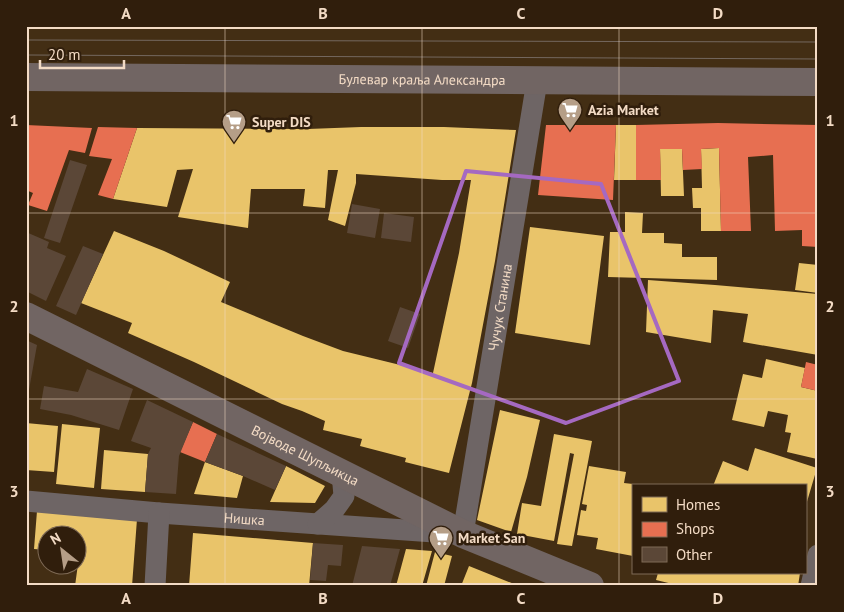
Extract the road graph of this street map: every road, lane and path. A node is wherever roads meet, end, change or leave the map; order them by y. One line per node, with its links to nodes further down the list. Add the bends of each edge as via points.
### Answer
1 (26, 77): 2 (main road, Булевар краља Александра)
2 (537, 81): 3 (main road, Булевар краља Александра); 9 (street, Чучук Станина)
3 (818, 82)
4 (26, 316): 5 (main road, Војводе Шупљикца)
5 (342, 474): 8 (street, via 344,496); 9 (main road, Војводе Шупљикца)
6 (26, 501): 7 (street, Нишка)
7 (159, 513): 8 (street, Нишка); 11 (street)
8 (318, 524): 9 (street, Нишка)
9 (463, 534): 12 (main road, Војводе Шупљикца)
10 (818, 555): 13 (street)
11 (155, 586)
12 (590, 586)
13 (811, 586)

